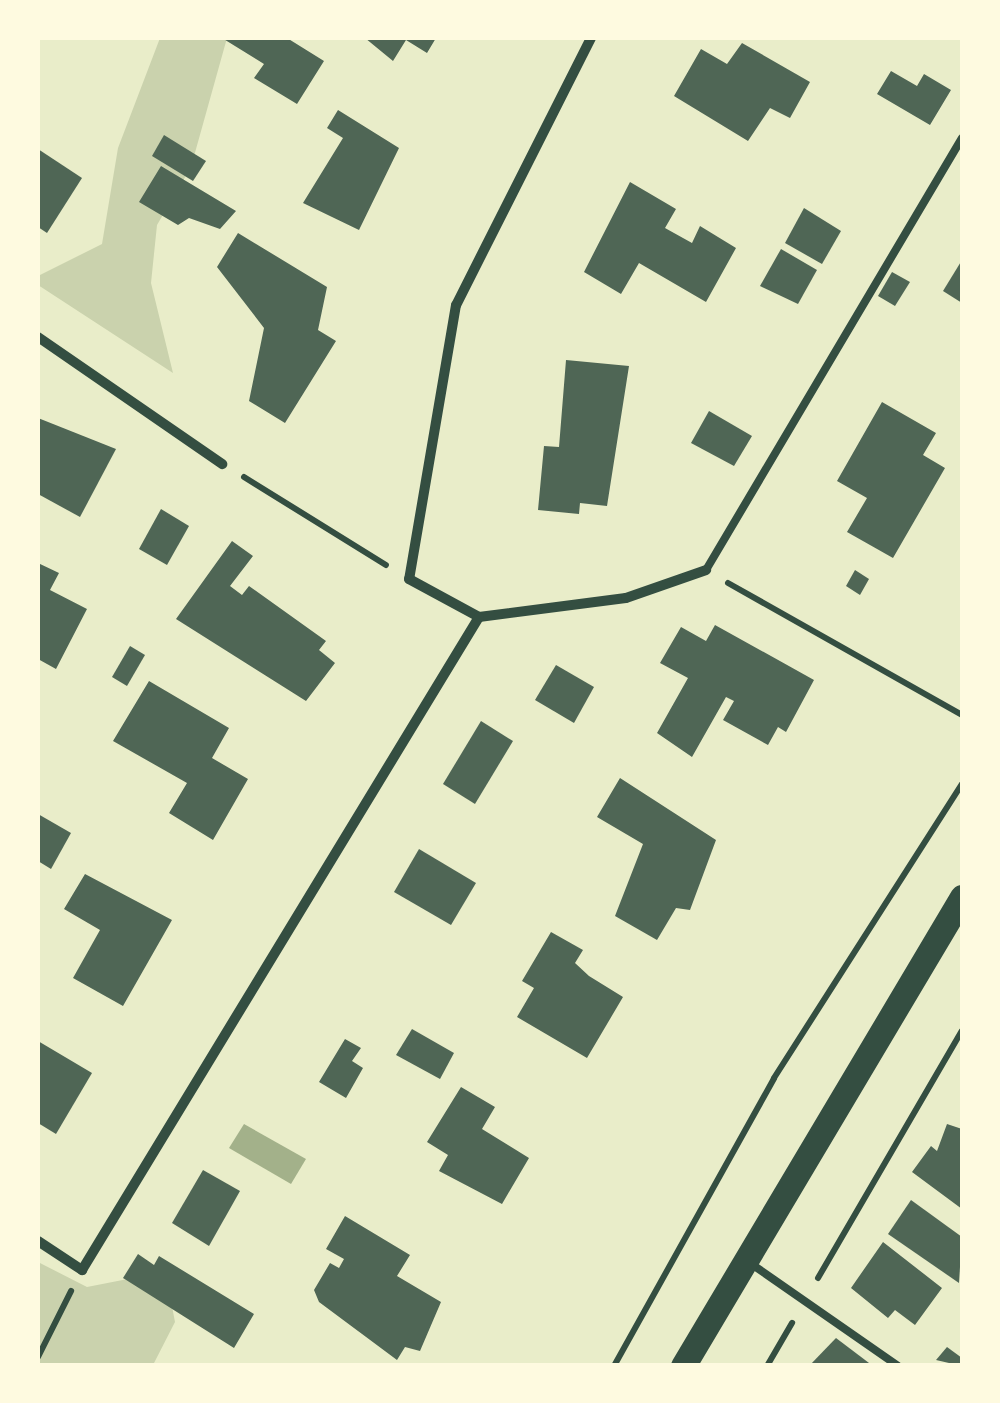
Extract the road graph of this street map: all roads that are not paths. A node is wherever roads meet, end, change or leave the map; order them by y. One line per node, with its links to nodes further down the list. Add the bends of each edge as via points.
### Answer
1 (591, 38): 6 (street, via 456,304 408,579)
2 (962, 138): 5 (lane)
3 (38, 337): 4 (street)
4 (222, 464)
5 (706, 570): 6 (street, via 626,598)
6 (479, 617): 8 (street, via 82,1270)
7 (962, 897): 9 (main road)
8 (38, 1242)
9 (745, 1260): 10 (main road); 11 (lane)
10 (683, 1366)
11 (898, 1366)

